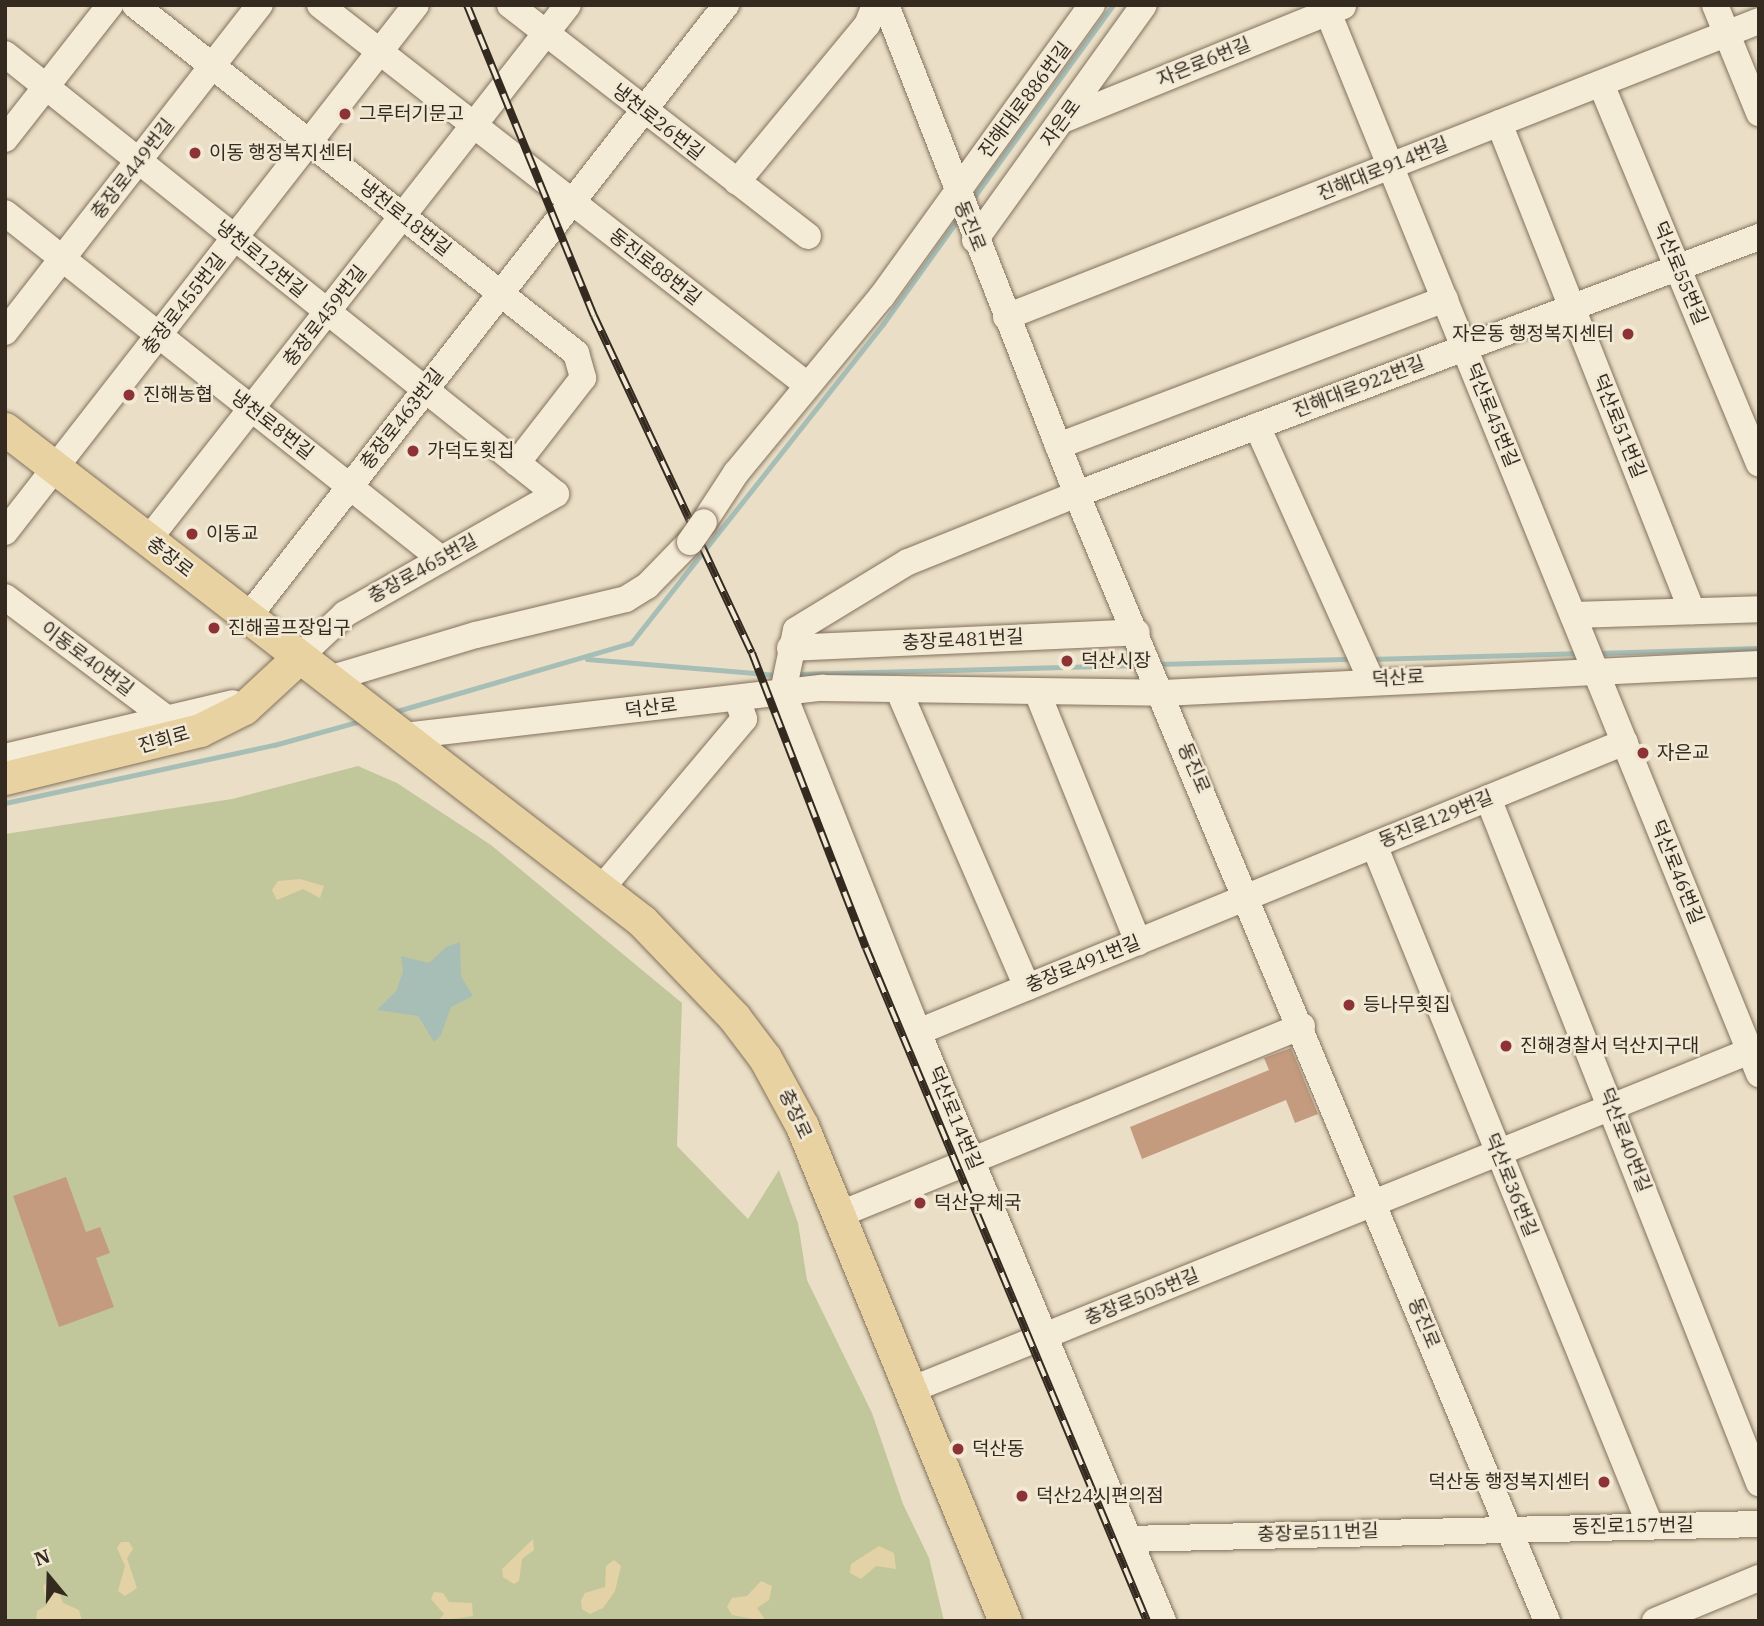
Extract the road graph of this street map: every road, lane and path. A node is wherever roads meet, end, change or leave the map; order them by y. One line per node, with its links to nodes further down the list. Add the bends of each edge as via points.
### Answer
1 (110, 5): 22 (street)
2 (135, 5): 20 (street, 냉천로18번길)
3 (260, 5): 20 (street, 충장로449번길)
4 (320, 5): 18 (street, 동진로88번길)
5 (416, 5): 18 (street, 충장로455번길)
6 (510, 5): 16 (street, 냉천로26번길)
7 (569, 5): 16 (street, 충장로459번길)
8 (726, 5): 23 (street)
9 (875, 5): 32 (street, via 867,25)
10 (886, 5): 33 (street, 동진로)
11 (1092, 5): 33 (street, 진해대로886번길)
12 (1144, 5): 25 (street, 자은로)
13 (1715, 5): 17 (street)
14 (1332, 8): 25 (street, 자은로6번길); 31 (street, 덕산로45번길)
15 (1759, 21): 17 (street, 진해대로914번길)
16 (546, 34): 23 (street, 냉천로26번길); 27 (street, 충장로459번길)
17 (1727, 34): 21 (street, 진해대로914번길); 24 (street)
18 (379, 52): 27 (street, 동진로88번길); 29 (street, 충장로455번길)
19 (5, 54): 22 (street, 냉천로12번길)
20 (212, 67): 29 (street, 냉천로18번길); 30 (street, 충장로449번길)
21 (1601, 84): 26 (street, 진해대로914번길); 42 (street, 덕산로55번길)
22 (47, 87): 28 (street); 30 (street, 냉천로12번길)
23 (642, 110): 32 (street, 냉천로26번길); 34 (street)
24 (1759, 113)
25 (1065, 119): 40 (street, 자은로)
26 (1499, 124): 31 (street, 진해대로914번길); 45 (street, 덕산로51번길)
27 (474, 128): 34 (street, 동진로88번길, via 537,177); 36 (street, 충장로459번길)
28 (5, 139)
29 (309, 143): 36 (street, 냉천로18번길); 39 (street, 충장로455번길)
30 (139, 161): 39 (street, 냉천로12번길); 41 (street, 충장로449번길)
31 (1391, 166): 44 (street, 덕산로45번길); 47 (street, 진해대로914번길)
32 (737, 182): 37 (street, 냉천로26번길)
33 (956, 192): 40 (street, 동진로); 77 (street, 진해대로886번길, via 820,376 736,473 697,532 647,586 626,598 476,635)
34 (563, 212): 43 (street, 충장로463번길); 51 (street, 동진로88번길)
35 (5, 213): 41 (street, 냉천로8번길)
36 (404, 217): 43 (street, 냉천로18번길); 46 (street, 충장로459번길)
37 (807, 236)
38 (1759, 237): 42 (street, 진해대로922번길)
39 (235, 238): 46 (street, 냉천로12번길); 49 (street, 충장로455번길)
40 (975, 240): 47 (street, 동진로)
41 (63, 259): 48 (street, 충장로449번길); 49 (street, 냉천로8번길)
42 (1677, 267): 45 (street, 진해대로922번길); 58 (street, 덕산로55번길)
43 (500, 293): 52 (street, 충장로463번길); 57 (street, 냉천로18번길, via 576,354 583,378)
44 (1445, 299): 50 (street, 덕산로45번길); 56 (street)
45 (1572, 307): 50 (street, 진해대로922번길); 68 (street, 덕산로51번길)
46 (328, 312): 52 (street, 냉천로12번길); 53 (street, 충장로459번길)
47 (1006, 317): 56 (street, 동진로)
48 (5, 332)
49 (160, 336): 53 (street, 냉천로8번길); 59 (street, 충장로455번길)
50 (1465, 348): 54 (street, 진해대로922번길); 69 (street, 덕산로45번길)
51 (803, 380)
52 (425, 389): 57 (street, 냉천로12번길); 60 (street, 충장로463번길)
53 (252, 409): 60 (street, 냉천로8번길); 64 (street, 충장로459번길)
54 (1257, 426): 62 (street, 진해대로922번길); 76 (street)
55 (5, 429): 59 (main road, 충장로)
56 (1058, 446): 62 (street, 동진로)
57 (517, 463): 61 (street, 냉천로12번길)
58 (1759, 463)
59 (56, 469): 63 (street, 충장로455번길); 64 (main road, 충장로)
60 (350, 486): 65 (street, 냉천로8번길); 70 (street, 충장로463번길)
61 (556, 494): 65 (street, 충장로465번길)
62 (1081, 503): 71 (street, 동진로); 72 (street, via 908,562 796,629)
63 (5, 533)
64 (149, 540): 70 (main road, 충장로)
65 (441, 559): 73 (street, 충장로465번길, via 345,614)
66 (5, 597): 84 (street, 이동로40번길)
67 (1759, 609): 68 (street)
68 (1692, 611): 69 (street)
69 (1573, 615): 75 (street, 덕산로45번길)
70 (248, 617): 73 (main road, 충장로)
71 (1137, 632): 72 (street, 충장로481번길); 81 (street, 동진로)
72 (790, 648): 79 (street)
73 (299, 657): 77 (main road, 충장로); 82 (main road, 진희로)
74 (1759, 664): 75 (street, 덕산로)
75 (1596, 669): 76 (street, 덕산로); 86 (street, 덕산로46번길)
76 (1371, 680): 81 (street, 덕산로)
77 (332, 681): 85 (main road, 충장로)
78 (898, 689): 79 (street, 덕산로); 80 (street, 덕산로); 93 (street)
79 (783, 692): 83 (street, 덕산로); 95 (street, 덕산로14번길)
80 (1037, 692): 81 (street, 덕산로); 92 (street)
81 (1163, 693): 91 (street, 동진로)
82 (261, 695): 84 (street); 87 (main road, 진희로, via 200,730)
83 (737, 698): 85 (street, 덕산로); 90 (street, via 744,719)
84 (169, 720): 87 (street)
85 (404, 736): 90 (main road, 충장로)
86 (1625, 742): 88 (street, 동진로129번길); 96 (street, 덕산로46번길)
87 (6, 760)
88 (1488, 798): 89 (street, 동진로129번길); 97 (street, 덕산로40번길)
89 (1374, 845): 91 (street, 동진로129번길); 98 (street, 덕산로36번길)
90 (601, 889): 101 (main road, 충장로, via 694,972 765,1058 802,1126)
91 (1248, 897): 92 (street, 충장로491번길); 94 (street, 동진로)
92 (1138, 942): 93 (street, 충장로491번길)
93 (1027, 987): 95 (street, 충장로491번길)
94 (1302, 1026): 99 (street); 100 (street, 동진로)
95 (918, 1032): 99 (street, 덕산로14번길)
96 (1754, 1063): 97 (street, 충장로505번길)
97 (1612, 1107): 98 (street, 충장로505번길); 104 (street, 덕산로40번길)
98 (1498, 1153): 100 (street, 충장로505번길); 106 (street, 덕산로36번길)
99 (973, 1158): 101 (street); 102 (street, 덕산로14번길)
100 (1375, 1203): 102 (street, 충장로505번길); 107 (street, 동진로)
101 (838, 1214): 103 (main road, 충장로)
102 (1044, 1337): 103 (street, 충장로505번길); 108 (street, 덕산로14번길)
103 (908, 1391): 110 (main road, 충장로)
104 (1759, 1483)
105 (1759, 1524): 106 (street, 동진로157번길)
106 (1650, 1525): 107 (street, 동진로157번길)
107 (1508, 1528): 108 (street, 충장로511번길); 112 (street, 동진로)
108 (1128, 1539): 111 (street, 덕산로14번길)
109 (1759, 1578): 113 (street)
110 (1005, 1621)
111 (1163, 1621)
112 (1547, 1621)
113 (1655, 1621)

